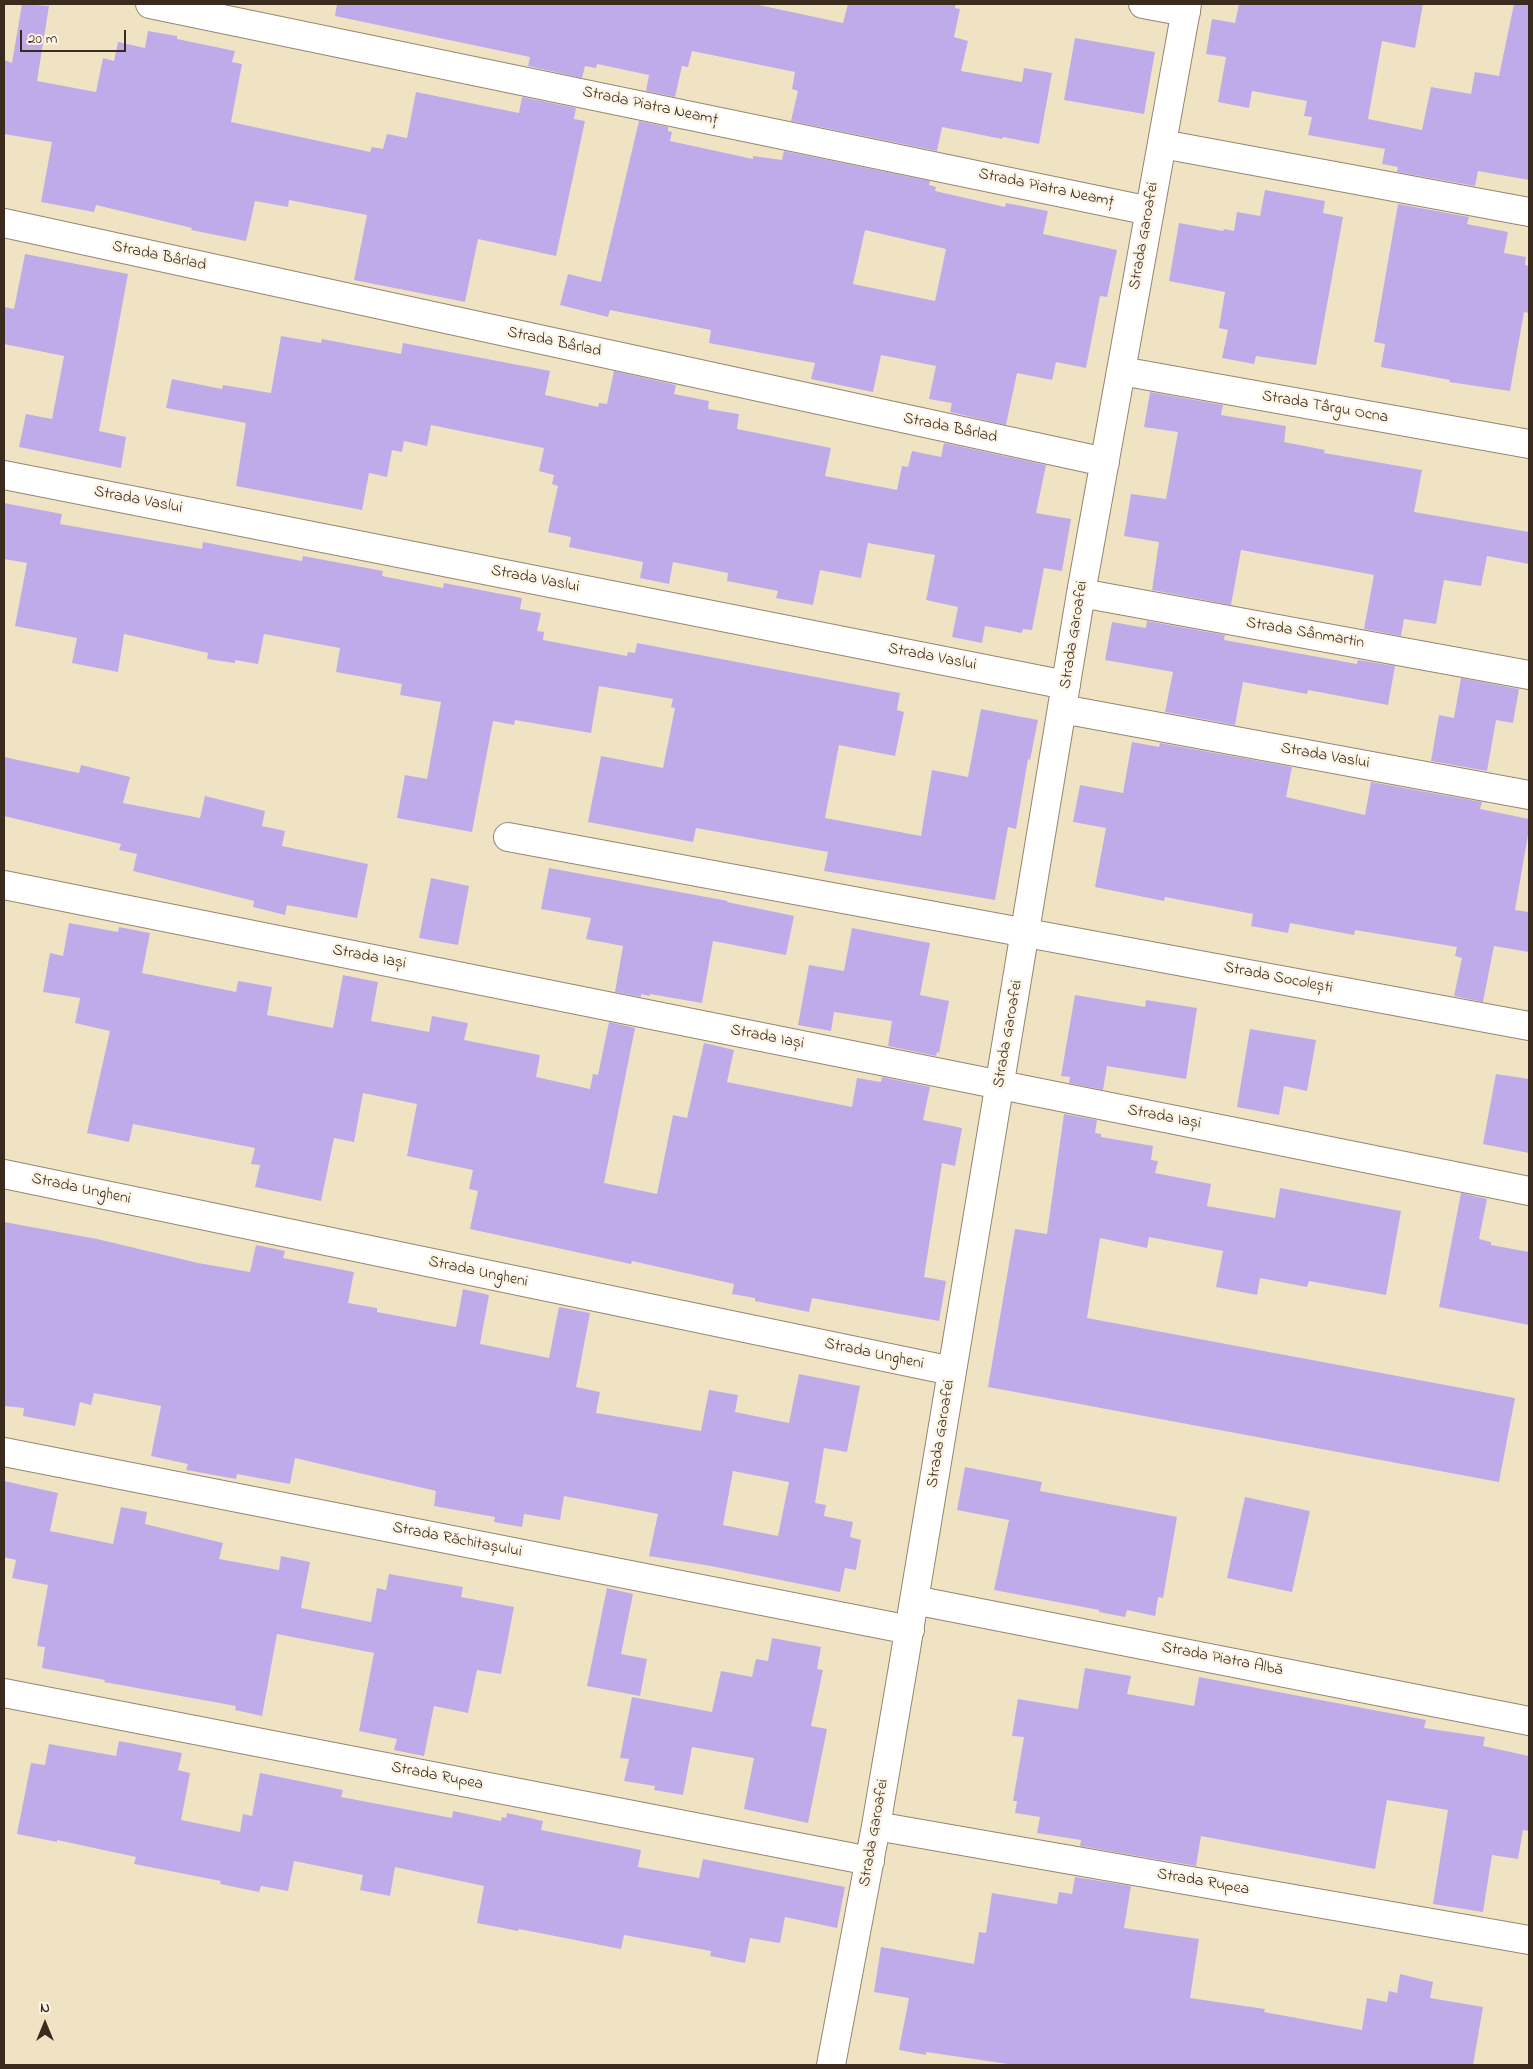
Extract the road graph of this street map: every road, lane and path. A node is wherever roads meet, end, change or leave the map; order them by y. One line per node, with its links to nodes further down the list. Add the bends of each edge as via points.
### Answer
1 (150, 4): 5 (street, Strada Piatra Neamț)
2 (1143, 4): 3 (street)
3 (1187, 8): 4 (street, Strada Garoafei)
4 (1162, 144): 5 (street, Strada Garoafei); 6 (street)
5 (1150, 211): 8 (street, Strada Garoafei)
6 (1529, 212)
7 (4, 223): 10 (street, Strada Bârlad)
8 (1121, 371): 9 (street, Strada Târgu Ocna); 10 (street, Strada Garoafei)
9 (1529, 444)
10 (1105, 462): 12 (street, Strada Garoafei)
11 (4, 475): 14 (street, Strada Vaslui)
12 (1081, 593): 13 (street, Strada Sânmartin); 14 (street, Strada Garoafei)
13 (1529, 675)
14 (1064, 697): 15 (street, Strada Vaslui); 18 (street, Strada Garoafei)
15 (1529, 795)
16 (508, 837): 18 (street, Strada Socolești)
17 (4, 885): 20 (street, Strada Iași)
18 (1026, 932): 19 (street, Strada Socolești); 20 (street, Strada Garoafei)
19 (1529, 1026)
20 (1000, 1085): 22 (street, Strada Iași); 23 (street, Strada Garoafei)
21 (4, 1174): 23 (street, Strada Ungheni)
22 (1529, 1191)
23 (952, 1371): 25 (street, Strada Garoafei)
24 (4, 1452): 26 (street, Strada Răchitașului)
25 (914, 1600): 26 (street, Strada Garoafei); 28 (street, Strada Piatra Albă)
26 (910, 1630): 29 (street, Strada Garoafei)
27 (4, 1693): 30 (street, Strada Rupea)
28 (1529, 1721)
29 (876, 1826): 30 (street, Strada Garoafei); 31 (street, Strada Rupea)
30 (870, 1861): 32 (street, Strada Garoafei)
31 (1529, 1940)
32 (831, 2065)

